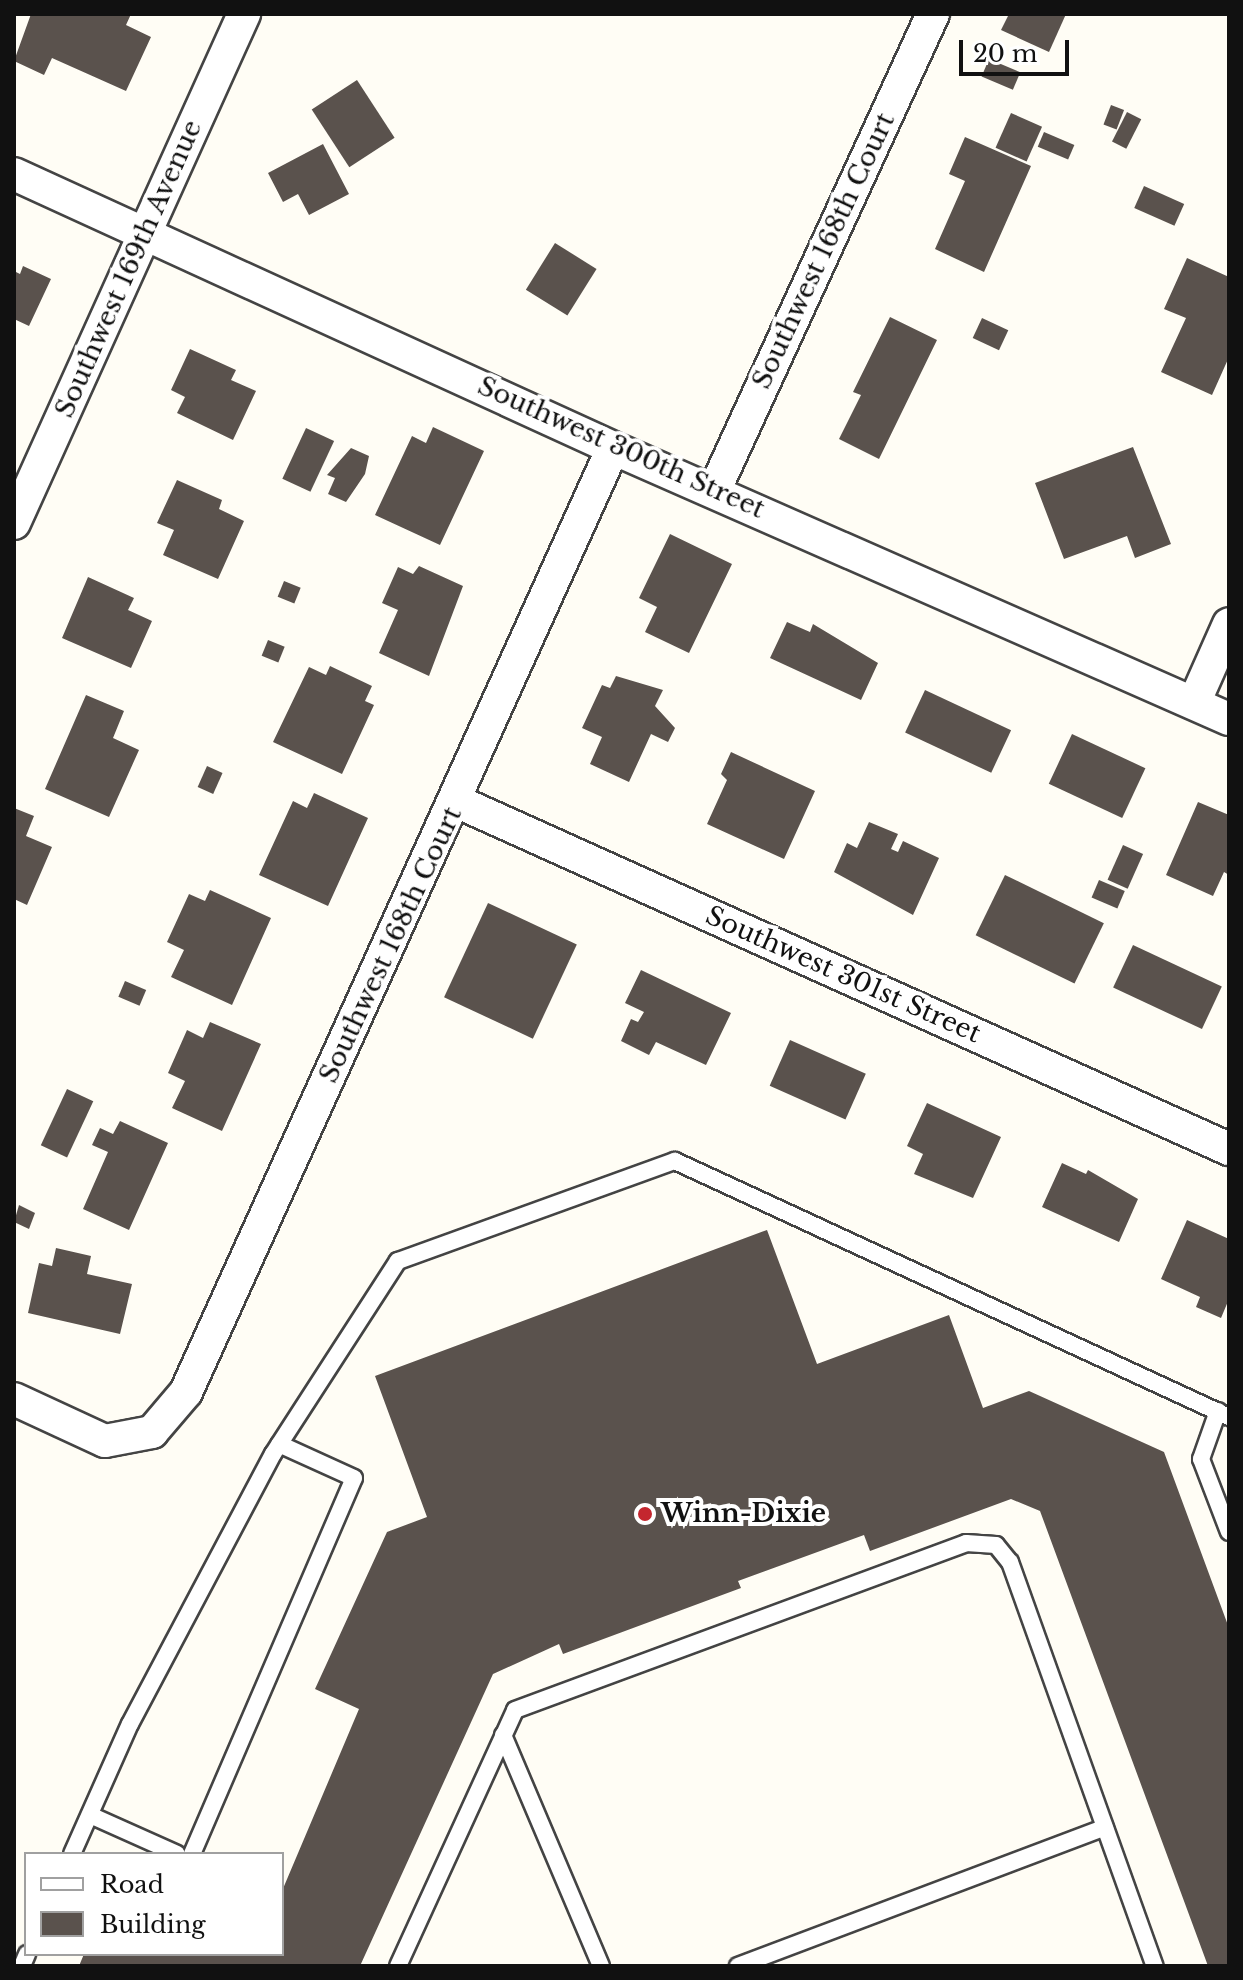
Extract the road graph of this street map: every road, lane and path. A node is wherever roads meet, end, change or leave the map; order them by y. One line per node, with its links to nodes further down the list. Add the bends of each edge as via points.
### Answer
1 (244, 14): 4 (street, Southwest 169th Avenue)
2 (933, 14): 6 (street, Southwest 168th Court)
3 (14, 174): 4 (street, Southwest 300th Street)
4 (146, 233): 5 (street, Southwest 300th Street); 7 (street, Southwest 169th Avenue)
5 (613, 448): 6 (street, Southwest 300th Street); 11 (street, Southwest 168th Court)
6 (715, 489): 9 (street, Southwest 300th Street)
7 (14, 523)
8 (1229, 624): 9 (street)
9 (1194, 703): 10 (street, Southwest 300th Street)
10 (1229, 719)
11 (456, 801): 12 (street, Southwest 301st Street); 13 (street, Southwest 168th Court, via 186,1392 152,1432 105,1441)
12 (1229, 1149)
13 (14, 1399)
14 (1224, 1414): 15 (lane, via 675,1161 398,1261); 16 (lane, via 1201,1459)
15 (279, 1444): 18 (lane, via 130,1724); 22 (lane, via 354,1478)
16 (1229, 1532)
17 (503, 1735): 19 (lane, via 515,1710 966,1543 996,1545 1010,1562); 23 (lane); 24 (lane)
18 (90, 1815): 20 (lane); 21 (lane)
19 (1105, 1827): 25 (lane); 26 (lane)
20 (73, 1852)
21 (173, 1852)
22 (193, 1852)
23 (398, 1966)
24 (601, 1966)
25 (738, 1966)
26 (1155, 1966)

